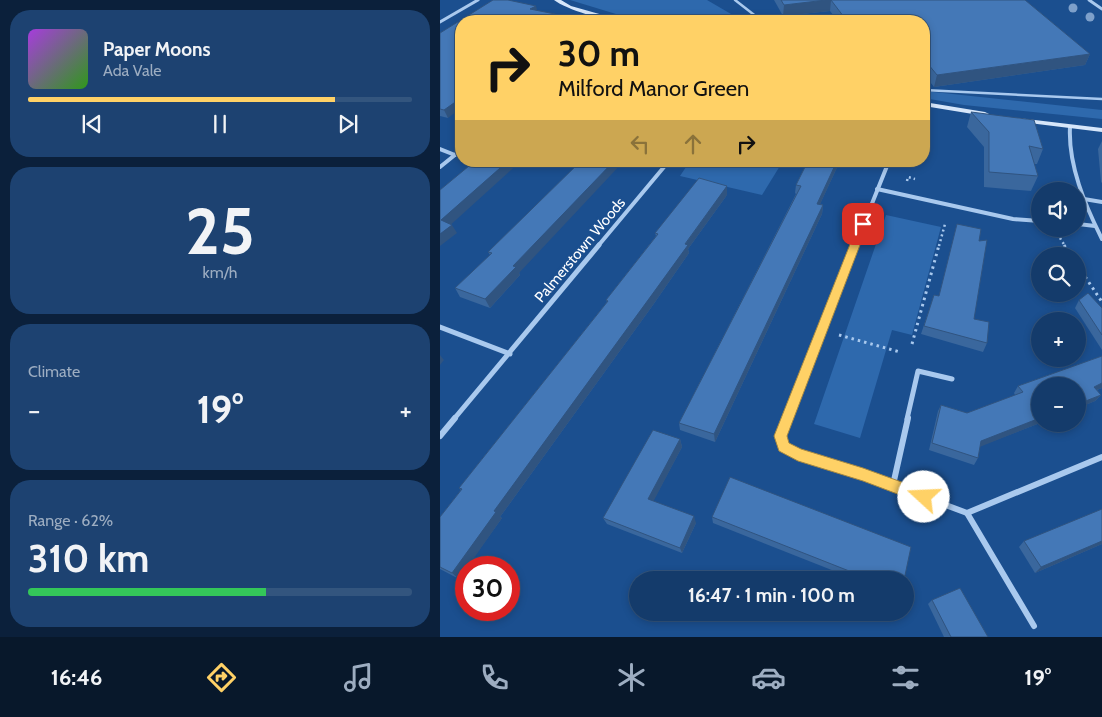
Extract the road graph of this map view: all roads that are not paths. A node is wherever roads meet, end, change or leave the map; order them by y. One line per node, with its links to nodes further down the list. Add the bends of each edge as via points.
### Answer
1 (478, 0): 8 (street)
2 (557, 0): 6 (street)
3 (735, 0): 7 (lane)
4 (1089, 0): 5 (street)
5 (1102, 9)
6 (600, 15)
7 (754, 15)
8 (440, 22)
9 (930, 90): 10 (lane)
10 (1102, 99)
11 (930, 105): 12 (street)
12 (997, 116)
13 (1015, 119): 14 (street)
14 (1070, 127): 15 (street); 21 (street, via 1068,138)
15 (1102, 130)
16 (440, 150): 17 (street)
17 (455, 155): 18 (street)
18 (440, 167)
19 (665, 167): 31 (street, Palmerstown Woods)
20 (886, 167): 22 (street)
21 (1080, 182)
22 (877, 189): 26 (street); 35 (street, via 780,436 784,447 798,455)
23 (1086, 199): 24 (street)
24 (1102, 202)
25 (1086, 204): 28 (street)
26 (1031, 220)
27 (1086, 225): 28 (street)
28 (1095, 226): 29 (street)
29 (1102, 239)
30 (440, 327): 31 (street)
31 (510, 354): 33 (street, Palmerstown Woods)
32 (952, 379): 35 (street, via 918,370)
33 (440, 436)
34 (1102, 457): 36 (street)
35 (893, 485): 36 (street)
36 (967, 513): 37 (street)
37 (1034, 626)

